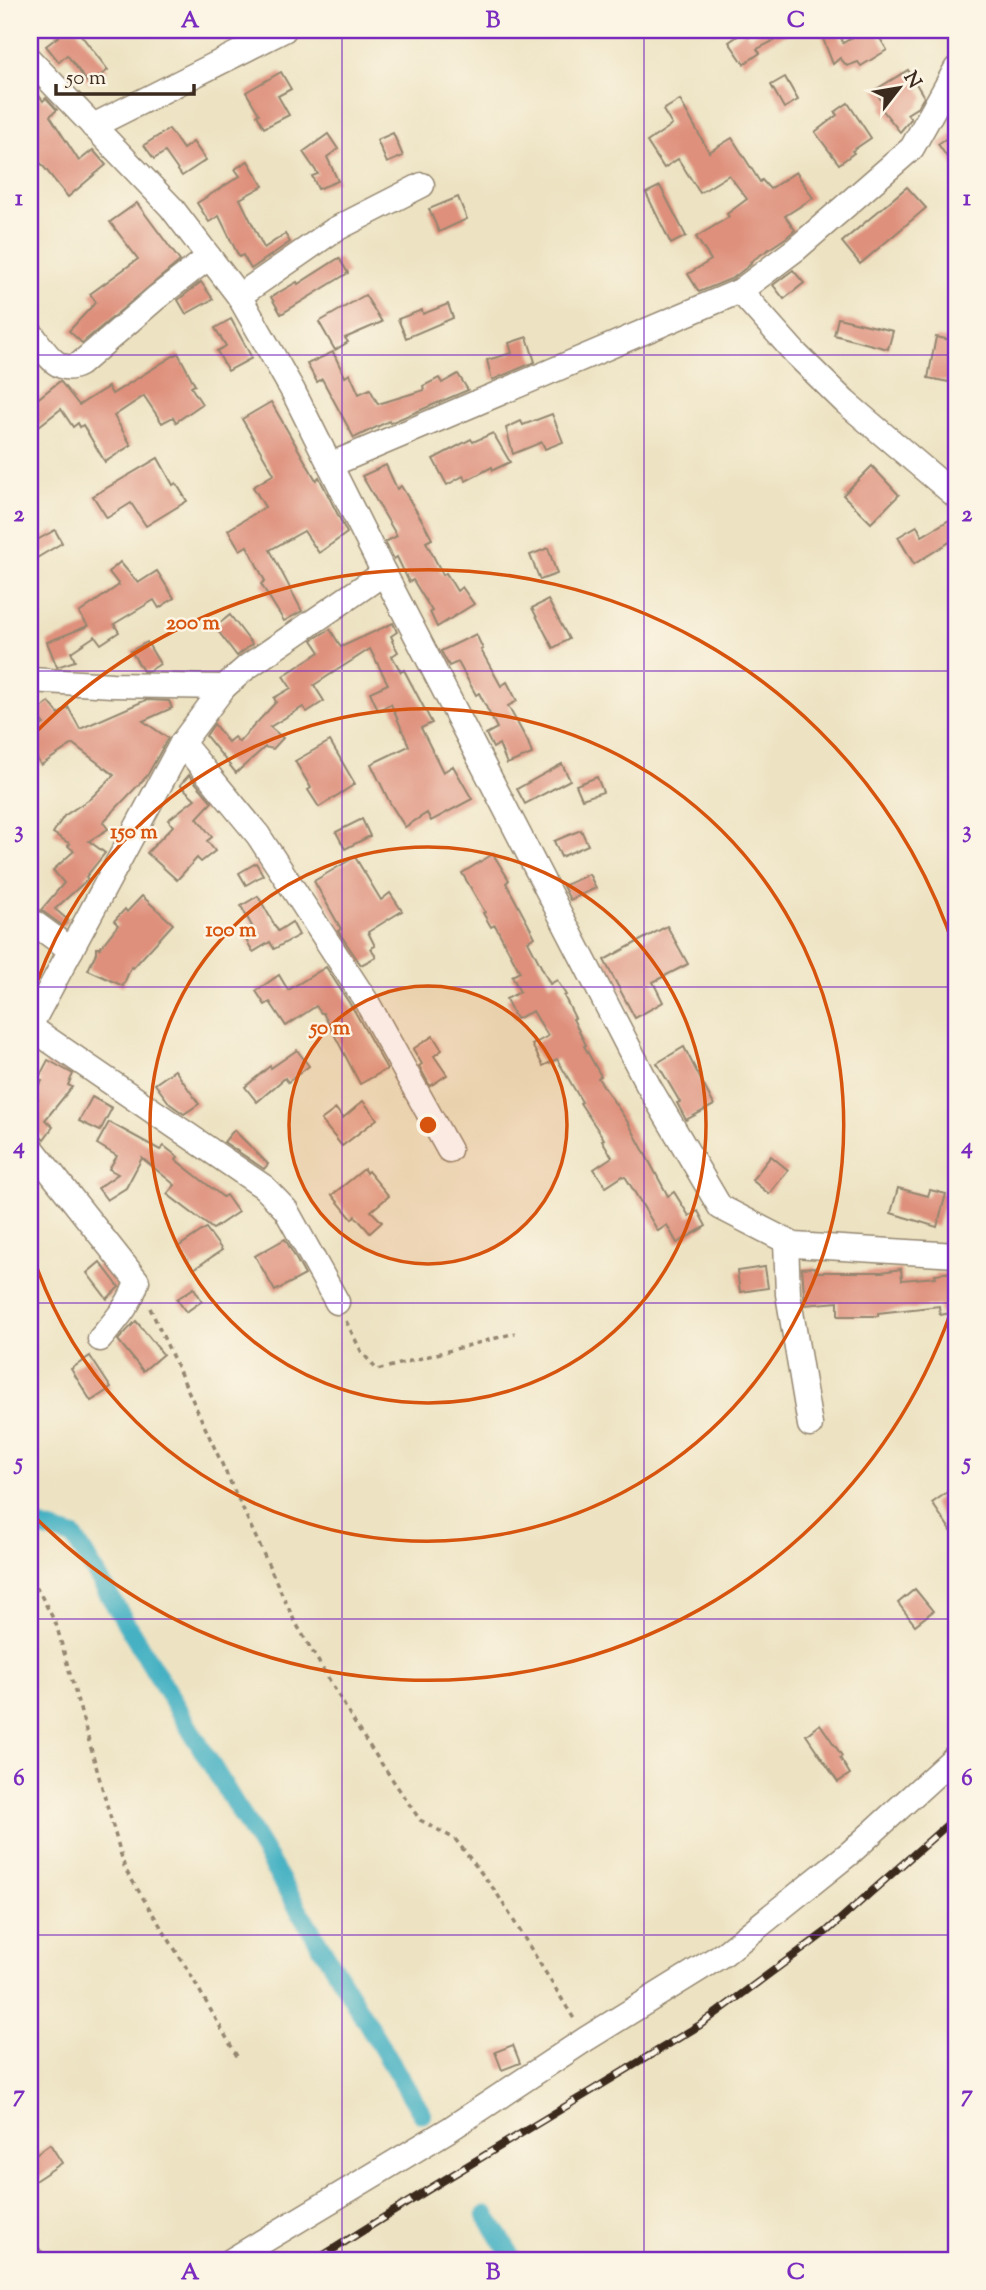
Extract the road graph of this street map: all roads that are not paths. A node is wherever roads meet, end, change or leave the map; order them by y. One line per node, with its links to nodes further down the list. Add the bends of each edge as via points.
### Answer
1 (284, 30): 4 (street)
2 (30, 60): 4 (street)
3 (956, 69): 7 (street, via 912,148)
4 (93, 126): 6 (street, via 171,207)
5 (422, 185): 8 (street, via 334,230)
6 (209, 257): 8 (street); 9 (street, via 72,368 54,362)
7 (740, 291): 10 (street); 11 (street, via 845,402)
8 (239, 296): 10 (street)
9 (30, 332)
10 (330, 465): 12 (street)
11 (956, 496)
12 (384, 573): 14 (street); 21 (street, via 648,1085 720,1207)
13 (30, 680): 14 (street)
14 (224, 687): 15 (street)
15 (182, 743): 17 (street); 20 (street, via 258,835 368,1004)
16 (30, 920): 17 (street)
17 (71, 950): 18 (street)
18 (30, 1026): 23 (street, via 264,1187 286,1210)
19 (30, 1146): 24 (street, via 137,1281 127,1304)
20 (449, 1150)
21 (786, 1241): 22 (street); 25 (street, via 788,1294)
22 (956, 1255)
23 (337, 1302)
24 (100, 1339)
25 (810, 1425)
26 (956, 1756): 27 (street, via 851,1852 725,1953 450,2129)
27 (232, 2260)

